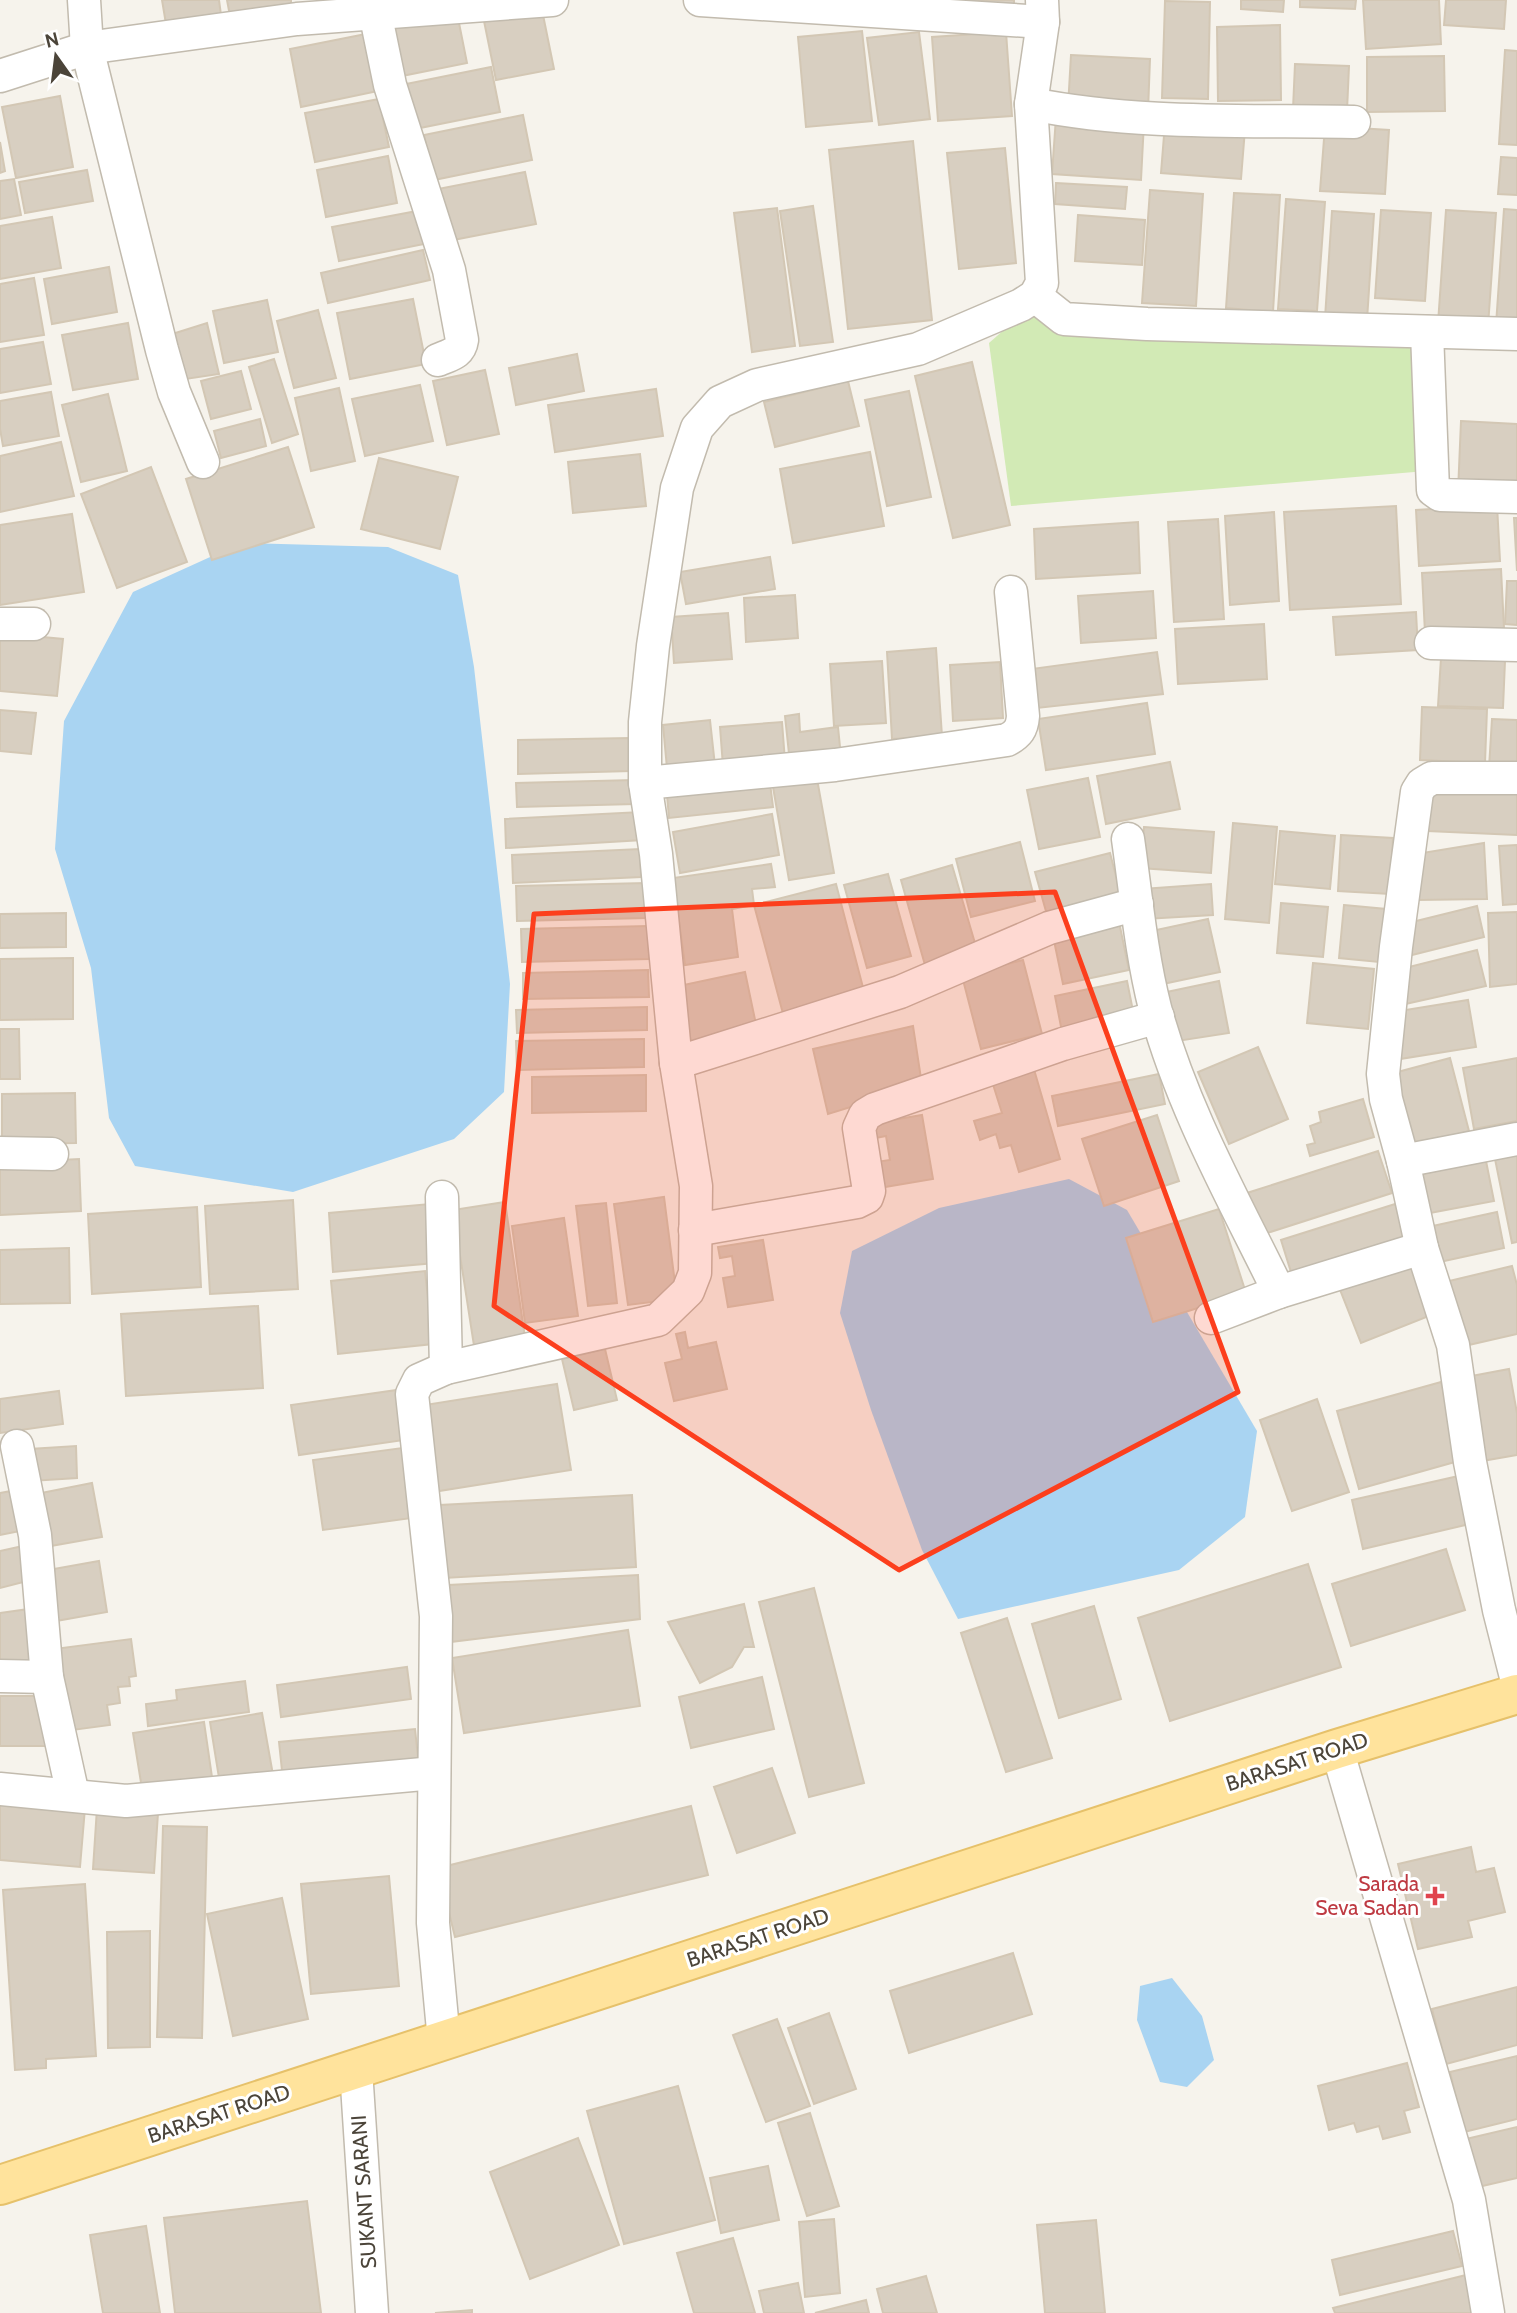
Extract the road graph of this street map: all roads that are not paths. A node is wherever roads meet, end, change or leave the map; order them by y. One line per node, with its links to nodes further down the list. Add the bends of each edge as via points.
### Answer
1 (85, 0): 6 (street)
2 (552, 0): 5 (street)
3 (700, 0): 4 (street)
4 (1042, 11): 8 (street)
5 (375, 12): 6 (street); 13 (street, via 390,85 451,282 462,340 456,352)
6 (88, 47): 7 (street); 14 (street, via 162,350)
7 (0, 76)
8 (1031, 104): 9 (street, via 1139,117); 10 (street, via 1042,284)
9 (1354, 122)
10 (1035, 296): 11 (street, via 1064,319); 22 (street, via 918,349 757,385 720,402 697,428 677,488 653,646 645,722)
11 (1427, 332): 12 (street); 15 (street, via 1433,490 1440,495)
12 (1517, 334)
13 (438, 360)
14 (203, 462)
15 (1517, 497)
16 (1011, 592): 22 (street, via 1023,716 1017,735 835,765)
17 (0, 624): 18 (street)
18 (34, 624)
19 (1431, 643): 20 (street)
20 (1517, 645)
21 (1517, 778): 30 (street, via 1432,778 1417,792 1383,1074)
22 (645, 783): 26 (street)
23 (1128, 839): 24 (street)
24 (1137, 904): 25 (street); 26 (street, via 1049,928 900,992)
25 (1158, 1017): 32 (street, via 1063,1044 865,1115 859,1128 867,1197); 34 (street, via 1201,1130)
26 (677, 1063): 32 (street, via 696,1186)
27 (1517, 1139): 30 (street)
28 (0, 1153): 29 (street)
29 (52, 1154)
30 (1403, 1161): 33 (street)
31 (442, 1197): 36 (street)
32 (695, 1230): 36 (street, via 695,1273 688,1291 659,1320)
33 (1422, 1248): 34 (street); 40 (street, via 1453,1345 1470,1462)
34 (1279, 1292): 35 (street)
35 (1211, 1318)
36 (446, 1368): 43 (street, via 418,1380 412,1394 436,1616)
37 (17, 1446): 39 (street, via 35,1535)
38 (0, 1676): 39 (street)
39 (47, 1677): 45 (street)
40 (1517, 1681)
41 (1517, 1694): 42 (main road, BARASAT ROAD)
42 (1337, 1749): 46 (main road, BARASAT ROAD); 50 (street, via 1469,2200)
43 (434, 1773): 45 (street, via 126,1801); 46 (street, via 433,1923)
44 (0, 1789): 45 (street)
45 (73, 1795)
46 (444, 2041): 47 (main road, BARASAT ROAD)
47 (356, 2070): 48 (main road, BARASAT ROAD); 49 (street, SUKANT SARANI)
48 (0, 2185)
49 (372, 2313)
50 (1488, 2313)

